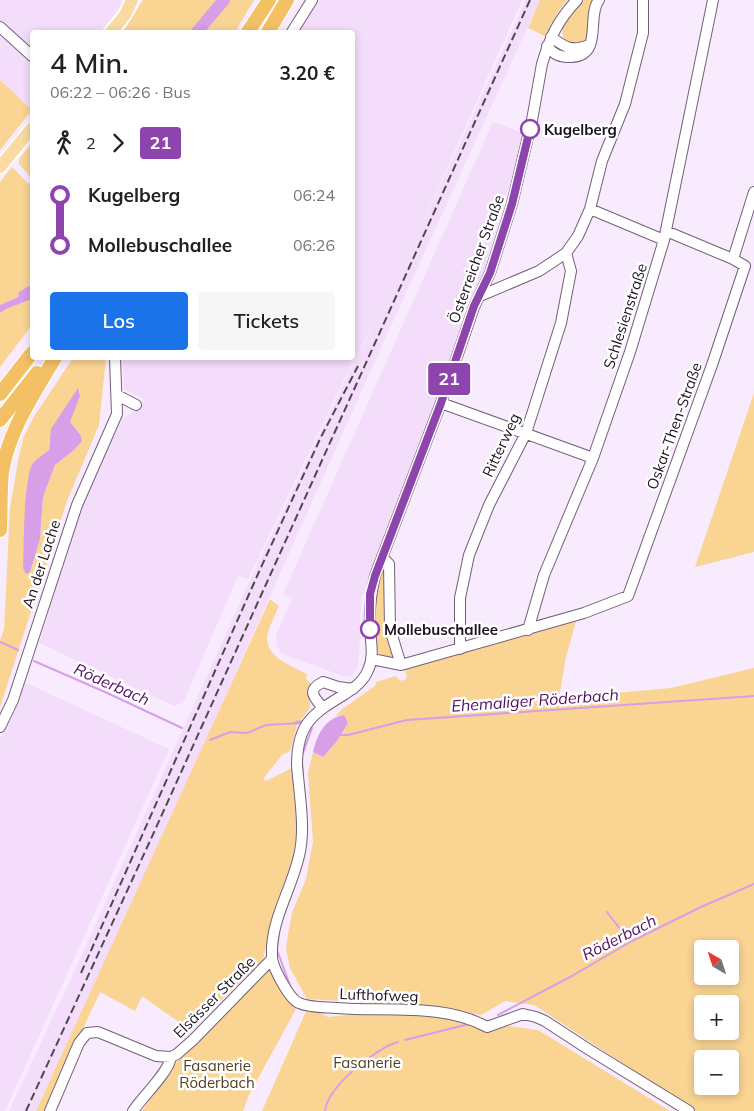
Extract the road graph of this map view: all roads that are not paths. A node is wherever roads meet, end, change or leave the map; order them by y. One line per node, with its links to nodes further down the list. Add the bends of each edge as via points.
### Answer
1 (132, 0): 10 (main road)
2 (269, 0): 11 (highway)
3 (288, 0): 12 (highway)
4 (312, 0): 13 (street)
5 (577, 0): 14 (street, Österreicher Straße, via 564,14)
6 (599, 0): 15 (street, via 594,9 594,33)
7 (643, 0): 22 (street, via 643,33 625,104 602,161)
8 (713, 0): 23 (street, Schlesienstraße)
9 (0, 27): 16 (street)
10 (113, 30)
11 (249, 30)
12 (269, 30)
13 (293, 30)
14 (549, 41): 15 (street, via 573,49); 17 (street, via 557,56); 18 (street, Österreicher Straße)
15 (590, 45): 17 (street, via 583,53)
16 (30, 54)
17 (571, 57): 18 (street, via 552,60)
18 (540, 73): 26 (street, Österreicher Straße, via 521,174)
19 (30, 130): 20 (main road)
20 (0, 167)
21 (754, 192): 25 (street)
22 (590, 210): 23 (street); 24 (street)
23 (665, 235): 25 (street); 37 (street, Schlesienstraße)
24 (566, 253): 26 (street, via 539,271); 36 (street, Ritterweg, via 571,271 560,323)
25 (734, 259): 40 (street, Oskar-Then-Straße, via 745,266 628,596)
26 (480, 296): 33 (street, Österreicher Straße)
27 (30, 356): 31 (highway)
28 (47, 360): 35 (highway)
29 (54, 360): 38 (highway, via 22,413 5,458)
30 (115, 360): 32 (street, An der Lache)
31 (0, 394)
32 (117, 395): 34 (street, An der Lache); 34 (street, via 136,405)
33 (441, 403): 36 (street); 39 (street, Österreicher Straße)
34 (117, 414): 46 (street, An der Lache, via 77,505 13,700)
35 (0, 420)
36 (526, 433): 37 (street); 41 (street, Ritterweg, via 489,505 469,555 460,598)
37 (594, 458): 40 (street, Schlesienstraße, via 544,575)
38 (0, 530)
39 (382, 557): 42 (street, Österreicher Straße, via 370,594); 43 (street, via 389,564 390,629)
40 (528, 630): 41 (street)
41 (460, 649): 43 (street)
42 (372, 660): 43 (street); 44 (street, via 368,672)
43 (400, 665)
44 (353, 689): 45 (street); 45 (street, via 323,682 316,686 313,696)
45 (322, 707): 47 (street, via 305,727 297,752 301,843 276,927)
46 (0, 726)
47 (272, 959): 48 (street, Elsässer Straße, via 193,1040); 51 (street, Lufthofweg, via 286,990 300,1004 452,1014 487,1027 523,1014 536,1017)
48 (171, 1057): 49 (street, Elsässer Straße, via 143,1052 98,1032 88,1033 80,1043); 50 (street, via 166,1070)
49 (50, 1111)
50 (133, 1111)
51 (689, 1111)

